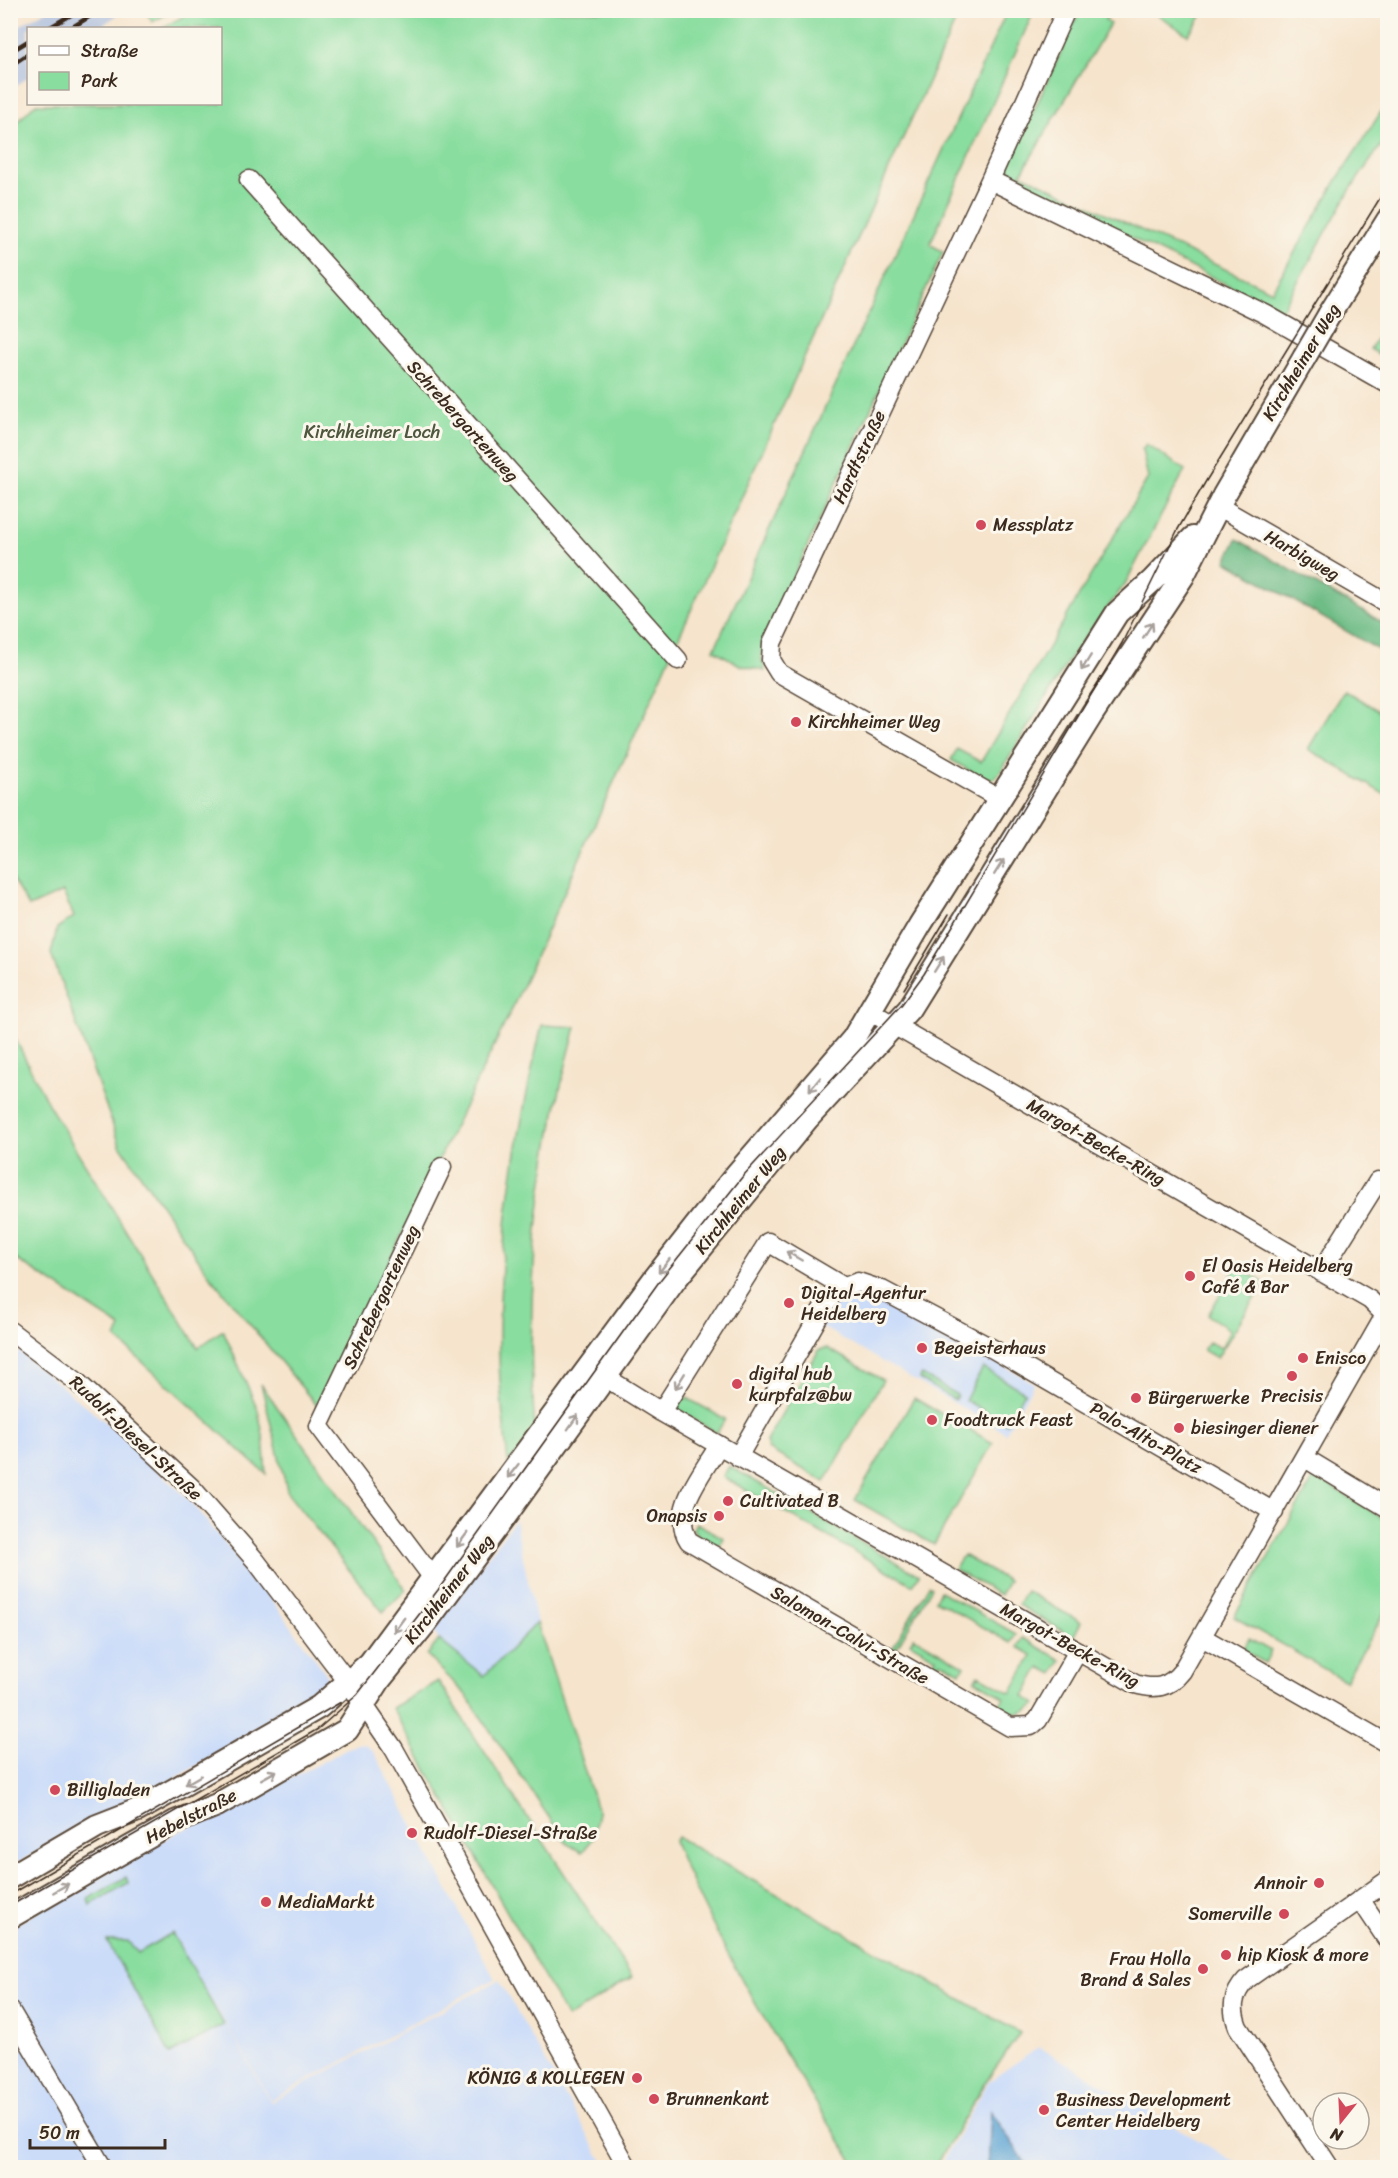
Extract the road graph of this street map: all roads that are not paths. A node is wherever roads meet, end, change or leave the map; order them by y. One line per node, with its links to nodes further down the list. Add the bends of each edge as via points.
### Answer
1 (1066, 10): 3 (street, Hardtstraße)
2 (249, 180): 8 (street, Schrebergartenweg)
3 (990, 180): 5 (street, via 1265,314); 9 (street, Hardtstraße, via 772,643 771,660 779,673)
4 (1388, 220): 6 (street, Kirchheimer Weg, bridge)
5 (1388, 384)
6 (1218, 506): 7 (street, Harbigweg); 9 (street, Kirchheimer Weg, one-way to 9, via 1180,553 1117,613); 11 (street, Kirchheimer Weg, one-way to 6, via 930,979 1092,714 1183,576)
7 (1388, 604)
8 (678, 660)
9 (1000, 799): 10 (street, Kirchheimer Weg, via 920,925)
10 (871, 1012): 11 (street, Margot-Becke-Ring); 26 (street, Kirchheimer Weg, one-way to 26, via 853,1039 736,1175 655,1278)
11 (893, 1025): 14 (street, Margot-Becke-Ring); 18 (street, Kirchheimer Weg, via 751,1185 674,1281)
12 (442, 1167): 20 (street, Schrebergartenweg)
13 (1378, 1181): 14 (street)
14 (1321, 1272): 16 (street, Margot-Becke-Ring, via 1370,1300)
15 (844, 1287): 19 (street, one-way to 19, via 768,1242); 22 (street, via 835,1291 824,1307); 25 (street, Palo-Alto-Platz, via 858,1282 882,1290 993,1349)
16 (1386, 1317): 23 (street, Margot-Becke-Ring)
17 (10, 1331): 29 (street, Rudolf-Diesel-Straße, via 76,1381 191,1487 256,1561)
18 (605, 1377): 19 (street, Margot-Becke-Ring); 30 (street, Kirchheimer Weg, one-way to 18)
19 (661, 1412): 21 (street, Margot-Becke-Ring)
20 (319, 1426): 26 (street, Kirchheimer Weg)
21 (719, 1445): 22 (street, Margot-Becke-Ring); 28 (street, Salomon-Calvi-Straße, via 684,1509 681,1526 689,1541 989,1716 1010,1727 1031,1726)
22 (738, 1456): 28 (street, Margot-Becke-Ring)
23 (1305, 1458): 24 (street); 25 (street, Margot-Becke-Ring)
24 (1388, 1508)
25 (1274, 1512): 27 (street, Margot-Becke-Ring)
26 (434, 1578): 29 (street, Kirchheimer Weg, one-way to 29, via 370,1663)
27 (1202, 1637): 28 (street, Margot-Becke-Ring, via 1176,1680 1158,1688 1135,1684); 31 (street)
28 (1078, 1651)
29 (348, 1682): 30 (street, Rudolf-Diesel-Straße); 32 (street, Hebelstraße, one-way to 32, via 319,1707)
30 (363, 1705): 35 (street, Hebelstraße, one-way to 30, via 166,1827 217,1805 321,1746 347,1730); 39 (street, Rudolf-Diesel-Straße, via 394,1749)
31 (1388, 1744)
32 (10, 1877)
33 (1388, 1881): 34 (street)
34 (1360, 1899): 36 (street); 40 (street, via 1246,1980 1232,2007 1238,2027)
35 (10, 1917)
36 (1388, 1941)
37 (10, 2010): 38 (street)
38 (103, 2168)
39 (628, 2168)
40 (1330, 2168)

